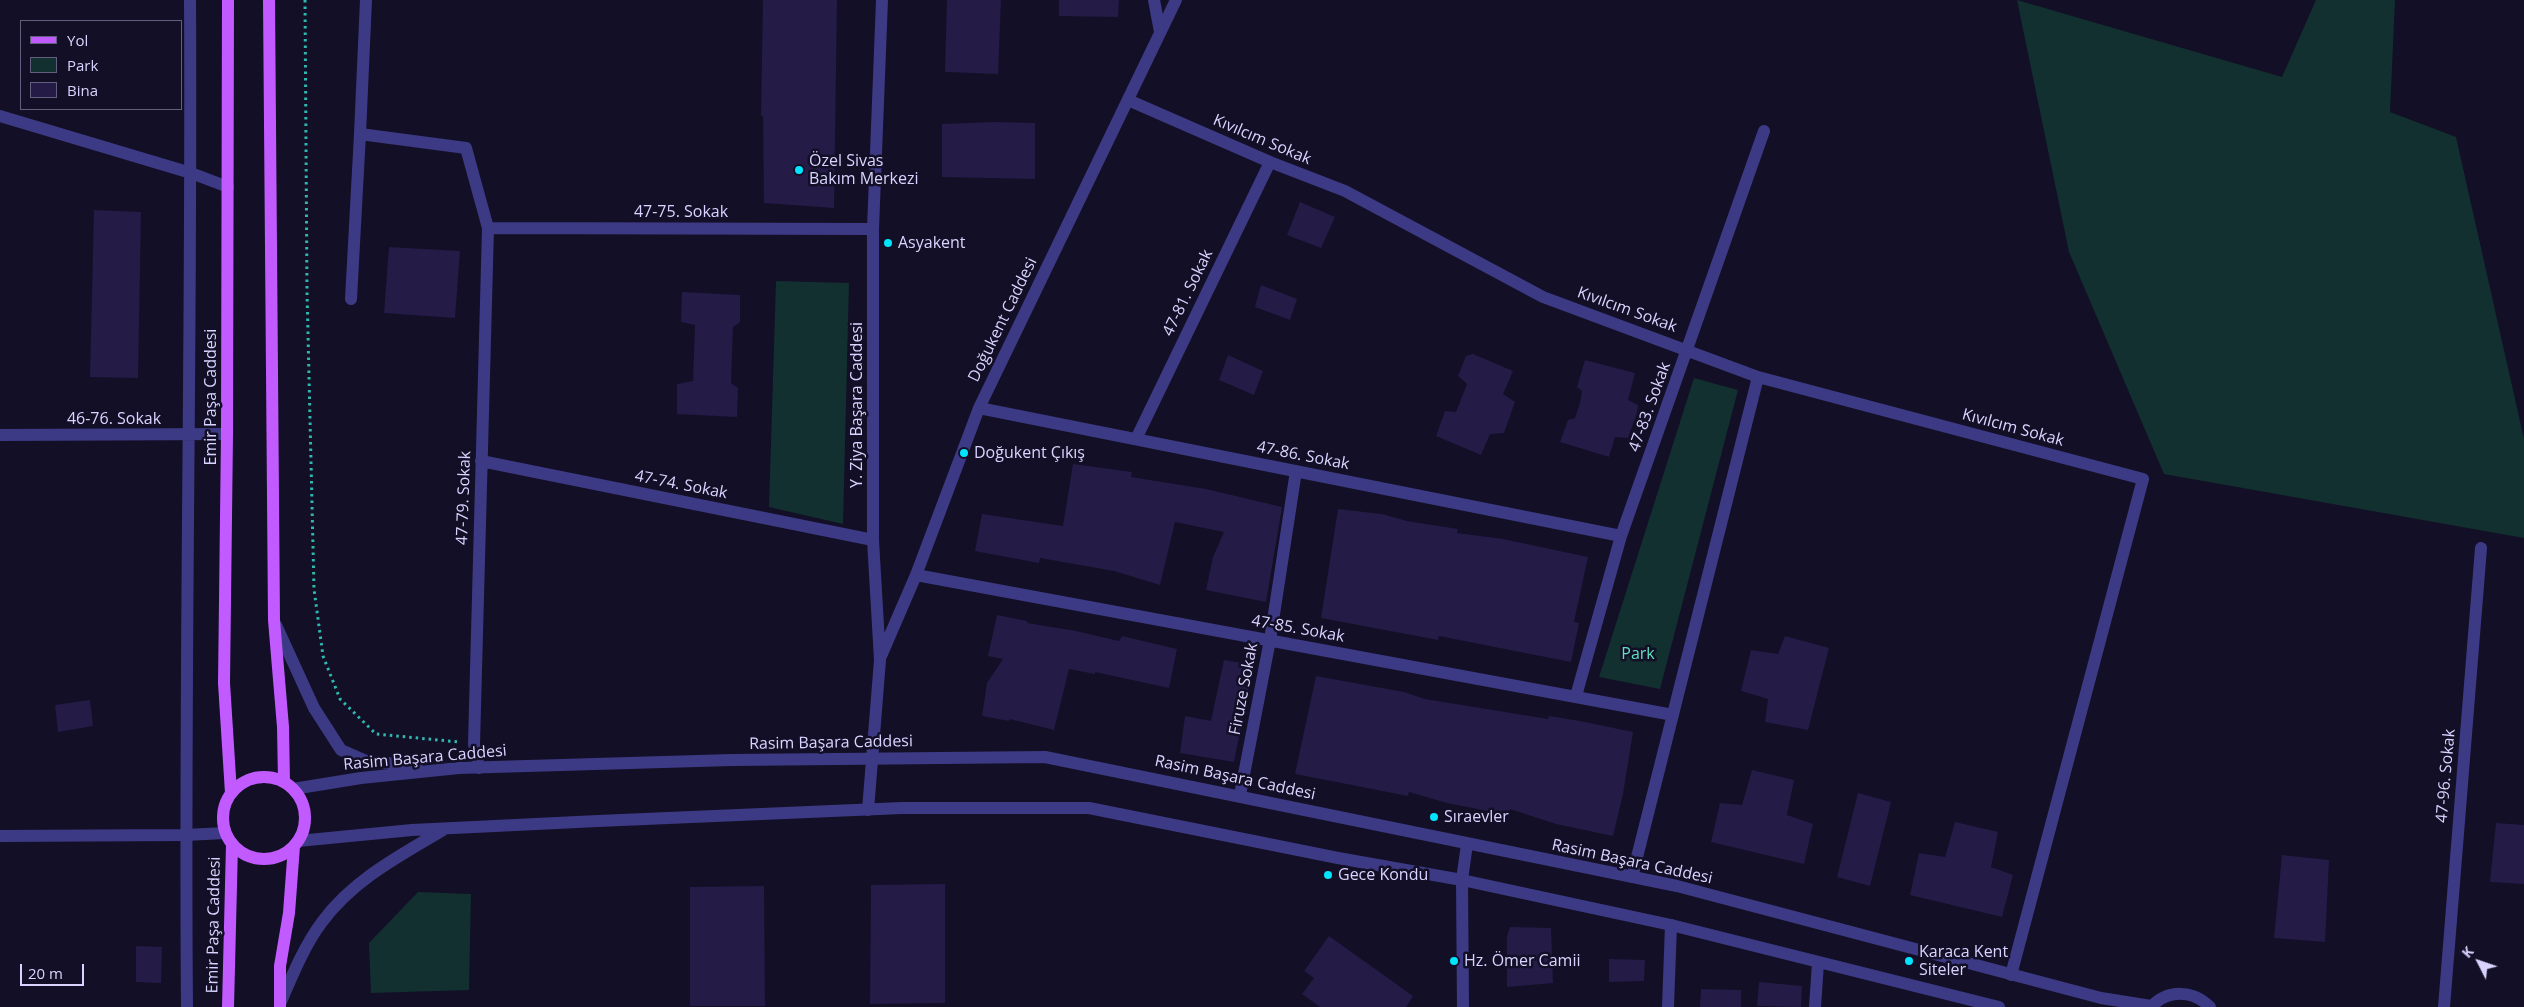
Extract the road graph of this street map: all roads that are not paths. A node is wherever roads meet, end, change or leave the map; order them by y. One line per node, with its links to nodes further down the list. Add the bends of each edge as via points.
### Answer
1 (190, 0): 14 (street)
2 (228, 0): 15 (main road, Emir Paşa Caddesi)
3 (269, 0): 32 (main road)
4 (366, 0): 12 (street)
5 (882, 0): 17 (street, Y. Ziya Başara Caddesi)
6 (1154, 0): 8 (street)
7 (1176, 0): 8 (street, Doğukent Caddesi)
8 (1160, 32): 9 (street, Doğukent Caddesi)
9 (1128, 100): 13 (street, Kıvılcım Sokak); 21 (street, Doğukent Caddesi)
10 (0, 116): 14 (street)
11 (1764, 131): 19 (street, 47-83. Sokak)
12 (360, 134): 16 (street, 47-79. Sokak, via 466,148); 18 (street)
13 (1270, 162): 19 (street, Kıvılcım Sokak, via 1345,191 1543,297); 25 (street, 47-81. Sokak)
14 (191, 173): 15 (street); 24 (street)
15 (228, 187): 22 (main road, Emir Paşa Caddesi)
16 (488, 228): 17 (street, 47-75. Sokak); 26 (street, 47-79. Sokak)
17 (873, 229): 29 (street, Y. Ziya Başara Caddesi)
18 (351, 299)
19 (1688, 350): 20 (street, Kıvılcım Sokak); 28 (street, 47-83. Sokak)
20 (1758, 377): 36 (street); 55 (street, Kıvılcım Sokak, via 2143,479)
21 (979, 408): 25 (street, 47-86. Sokak); 31 (street, Doğukent Caddesi)
22 (228, 434): 24 (street, 46-76. Sokak); 41 (main road, Emir Paşa Caddesi, via 224,683)
23 (0, 435): 24 (street, 46-76. Sokak)
24 (189, 435): 47 (street)
25 (1136, 439): 27 (street, 47-86. Sokak)
26 (482, 461): 29 (street, 47-74. Sokak); 39 (street, 47-79. Sokak, via 474,744)
27 (1296, 471): 28 (street, 47-86. Sokak); 33 (street, Firuze Sokak)
28 (1621, 536): 35 (street, 47-83. Sokak)
29 (874, 540): 34 (street, Y. Ziya Başara Caddesi)
30 (2481, 548): 66 (street, 47-96. Sokak)
31 (916, 575): 33 (street, 47-85. Sokak); 34 (street, Doğukent Caddesi)
32 (274, 620): 38 (street, via 314,708 341,750 366,761); 40 (main road)
33 (1270, 640): 35 (street, 47-85. Sokak); 42 (street, Firuze Sokak)
34 (880, 660): 37 (street, Y. Ziya Başara Caddesi)
35 (1576, 696): 36 (street, 47-85. Sokak)
36 (1674, 714): 51 (street)
37 (872, 759): 39 (street, Rasim Başara Caddesi); 42 (street, Rasim Başara Caddesi, via 1045,757); 43 (street, Y. Ziya Başara Caddesi)
38 (459, 768): 39 (street, Rasim Başara Caddesi); 40 (street, Rasim Başara Caddesi)
39 (479, 768)
40 (289, 786): 41 (main road, via 266,777 241,784); 48 (main road, via 304,808 302,835)
41 (231, 793): 45 (main road, via 225,805)
42 (1240, 795): 49 (street, Rasim Başara Caddesi)
43 (868, 810): 44 (street); 52 (street, via 1089,808)
44 (445, 828): 48 (street); 57 (street, via 354,887 322,922)
45 (225, 833): 47 (street); 50 (main road)
46 (0, 836): 47 (street)
47 (185, 836): 58 (street)
48 (296, 844): 50 (main road, via 283,855 270,859 256,859); 57 (main road, via 280,966)
49 (1467, 844): 51 (street, Rasim Başara Caddesi); 52 (street)
50 (232, 845): 59 (main road, Emir Paşa Caddesi)
51 (1632, 877): 55 (street, Rasim Başara Caddesi, via 1677,886)
52 (1462, 880): 53 (street); 60 (street)
53 (1671, 925): 54 (street); 61 (street)
54 (1818, 963): 56 (street); 62 (street)
55 (2011, 975): 64 (street, Rasim Başara Caddesi)
56 (1967, 1003): 63 (street)
57 (280, 1005)
58 (187, 1007)
59 (228, 1007)
60 (1463, 1007)
61 (1668, 1007)
62 (1815, 1007)
63 (1999, 1007)
64 (2151, 1007): 65 (street, via 2169,995 2182,993 2200,998)
65 (2210, 1007)
66 (2444, 1007)

